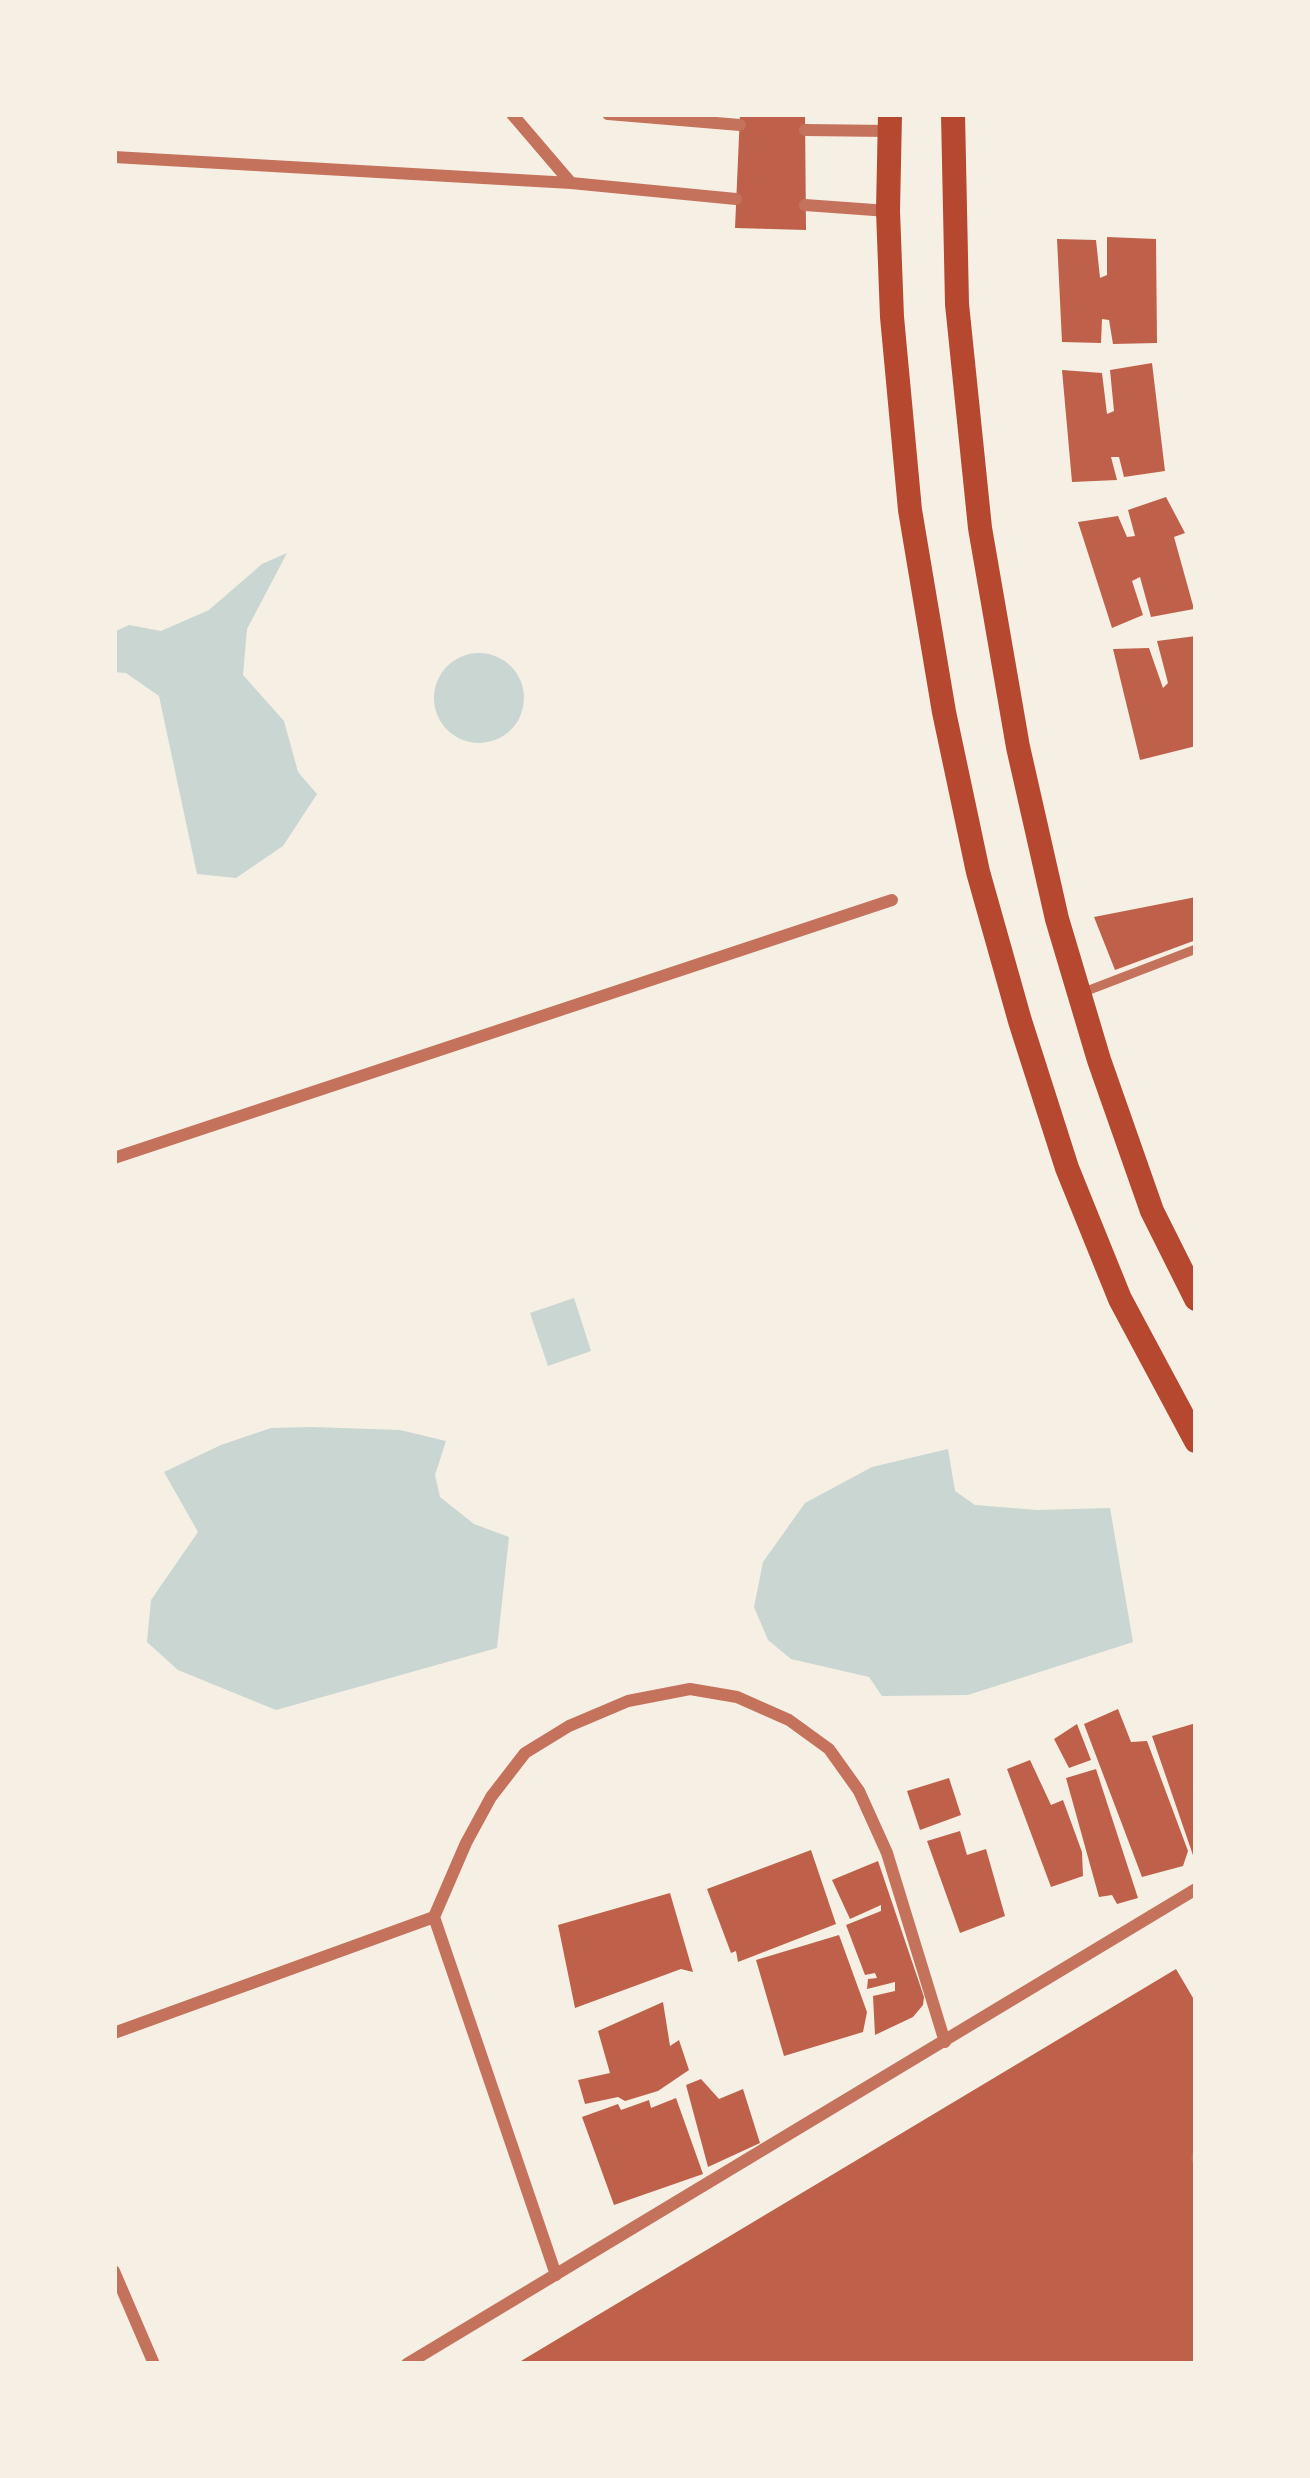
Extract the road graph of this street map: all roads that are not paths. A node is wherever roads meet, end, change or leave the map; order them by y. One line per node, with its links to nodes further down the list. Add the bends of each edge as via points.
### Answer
1 (512, 114): 8 (street)
2 (608, 114): 5 (street)
3 (953, 114): 14 (main road, via 957,304 980,528 1018,747)
4 (890, 122): 6 (street); 11 (main road)
5 (740, 125)
6 (806, 130)
7 (114, 157): 8 (street)
8 (571, 183): 9 (street)
9 (736, 199)
10 (805, 205): 11 (street)
11 (888, 211): 17 (main road, via 910,510 978,872 1067,1168 1120,1299)
12 (892, 900): 15 (street)
13 (1196, 949): 14 (lane)
14 (1079, 994): 16 (main road, via 1152,1211)
15 (114, 1158)
16 (1196, 1299)
17 (1196, 1441)
18 (1196, 1889): 21 (street)
19 (434, 1917): 20 (street); 21 (street, via 491,1797 525,1753 628,1701 690,1689 737,1696 829,1749 859,1791 887,1853); 23 (street)
20 (114, 2033)
21 (945, 2042): 23 (street)
22 (114, 2271): 24 (street)
23 (556, 2276): 25 (street)
24 (154, 2364)
25 (407, 2364)

